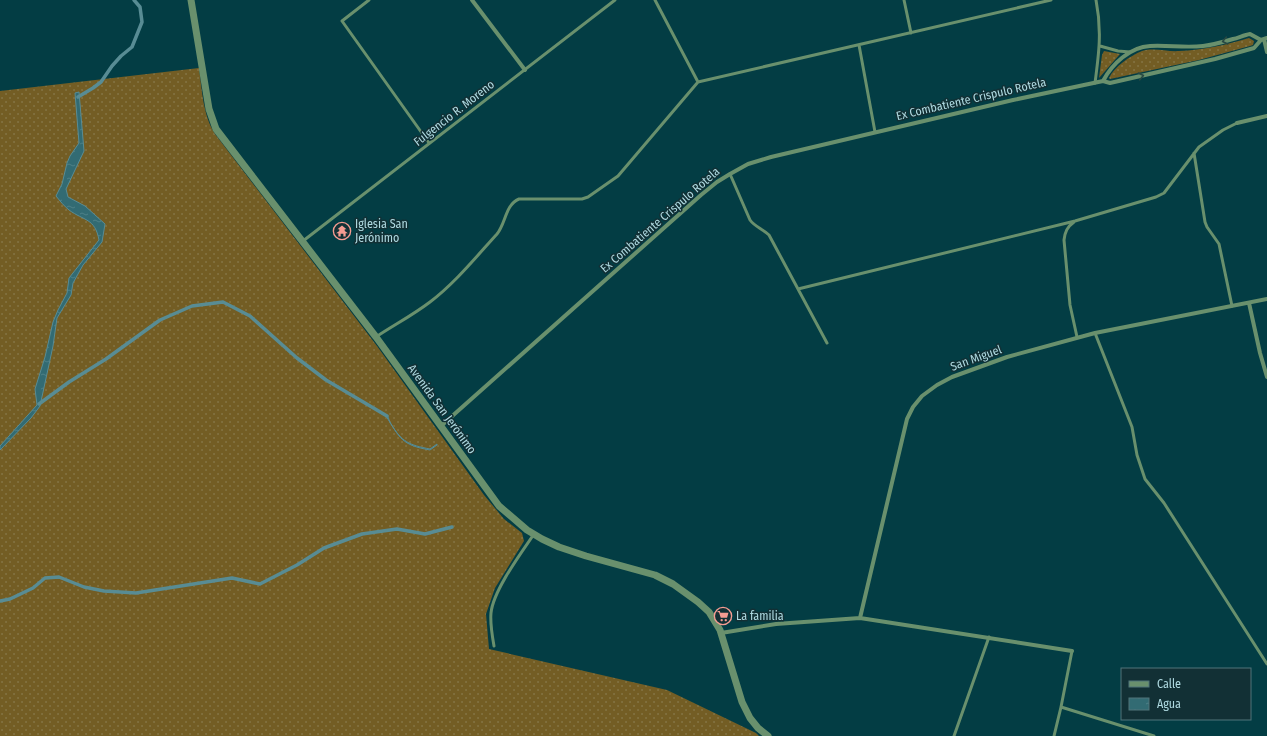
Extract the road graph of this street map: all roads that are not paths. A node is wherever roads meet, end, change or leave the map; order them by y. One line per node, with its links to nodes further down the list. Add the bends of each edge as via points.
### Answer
1 (191, 0): 26 (street, Avenida San Jerónimo, via 209,109 216,129)
2 (370, 0): 22 (lane, via 342,21)
3 (472, 0): 15 (street)
4 (615, 0): 15 (lane, Fulgencio R. Moreno)
5 (655, 0): 17 (lane)
6 (904, 0): 9 (lane)
7 (1051, 0): 9 (lane)
8 (1096, 0): 12 (lane)
9 (911, 32): 11 (lane)
10 (1264, 39): 13 (street, one-way to 13, via 1250,34 1203,46 1151,46); 14 (street); 16 (street, Ex Combatiente Crispulo Rotela, one-way to 10, via 1110,82 1192,65 1254,48)
11 (859, 45): 17 (lane); 21 (lane)
12 (1100, 46): 13 (lane); 18 (lane)
13 (1132, 52): 16 (street, via 1115,65)
14 (1267, 52)
15 (525, 70): 22 (lane, Fulgencio R. Moreno)
16 (1103, 81): 18 (street, Ex Combatiente Crispulo Rotela)
17 (698, 82): 32 (lane, via 613,180 582,199 513,201 498,232 452,282 430,302)
18 (1095, 82): 21 (street, Ex Combatiente Crispulo Rotela)
19 (1267, 116): 20 (street)
20 (1237, 123): 23 (lane, via 1208,140)
21 (875, 132): 24 (street, Ex Combatiente Crispulo Rotela, via 771,157 748,164)
22 (429, 143): 26 (lane, Fulgencio R. Moreno)
23 (1194, 153): 25 (lane, via 1164,193); 30 (lane, via 1205,222 1219,244)
24 (730, 174): 27 (lane, via 750,220 769,235); 36 (street, Ex Combatiente Crispulo Rotela, via 701,195)
25 (1075, 221): 27 (lane); 33 (lane, via 1068,226 1064,240 1070,305)
26 (303, 241): 32 (street, Avenida San Jerónimo)
27 (798, 289): 34 (lane)
28 (1267, 299): 29 (street, San Miguel)
29 (1250, 302): 30 (street, San Miguel); 35 (street)
30 (1232, 306): 31 (street, San Miguel)
31 (1095, 333): 33 (street, San Miguel); 43 (lane, via 1132,427 1145,479 1164,503)
32 (376, 337): 36 (street, Avenida San Jerónimo)
33 (1076, 337): 38 (street, San Miguel, via 1007,357 952,378 922,396 913,407 907,419)
34 (827, 343)
35 (1267, 378)
36 (441, 426): 37 (street, Avenida San Jerónimo, via 500,506)
37 (534, 534): 39 (street, Avenida San Jerónimo, via 559,547 655,575 673,584 709,612); 41 (lane, via 496,596 491,611)
38 (860, 618): 39 (street, via 776,624); 40 (street)
39 (721, 633): 45 (street, Avenida San Jerónimo, via 742,702 750,718)
40 (989, 637): 42 (street); 46 (lane)
41 (494, 646)
42 (1072, 651): 44 (lane)
43 (1267, 664)
44 (1061, 707): 47 (lane); 48 (lane)
45 (768, 736)
46 (954, 736)
47 (1054, 736)
48 (1154, 736)

